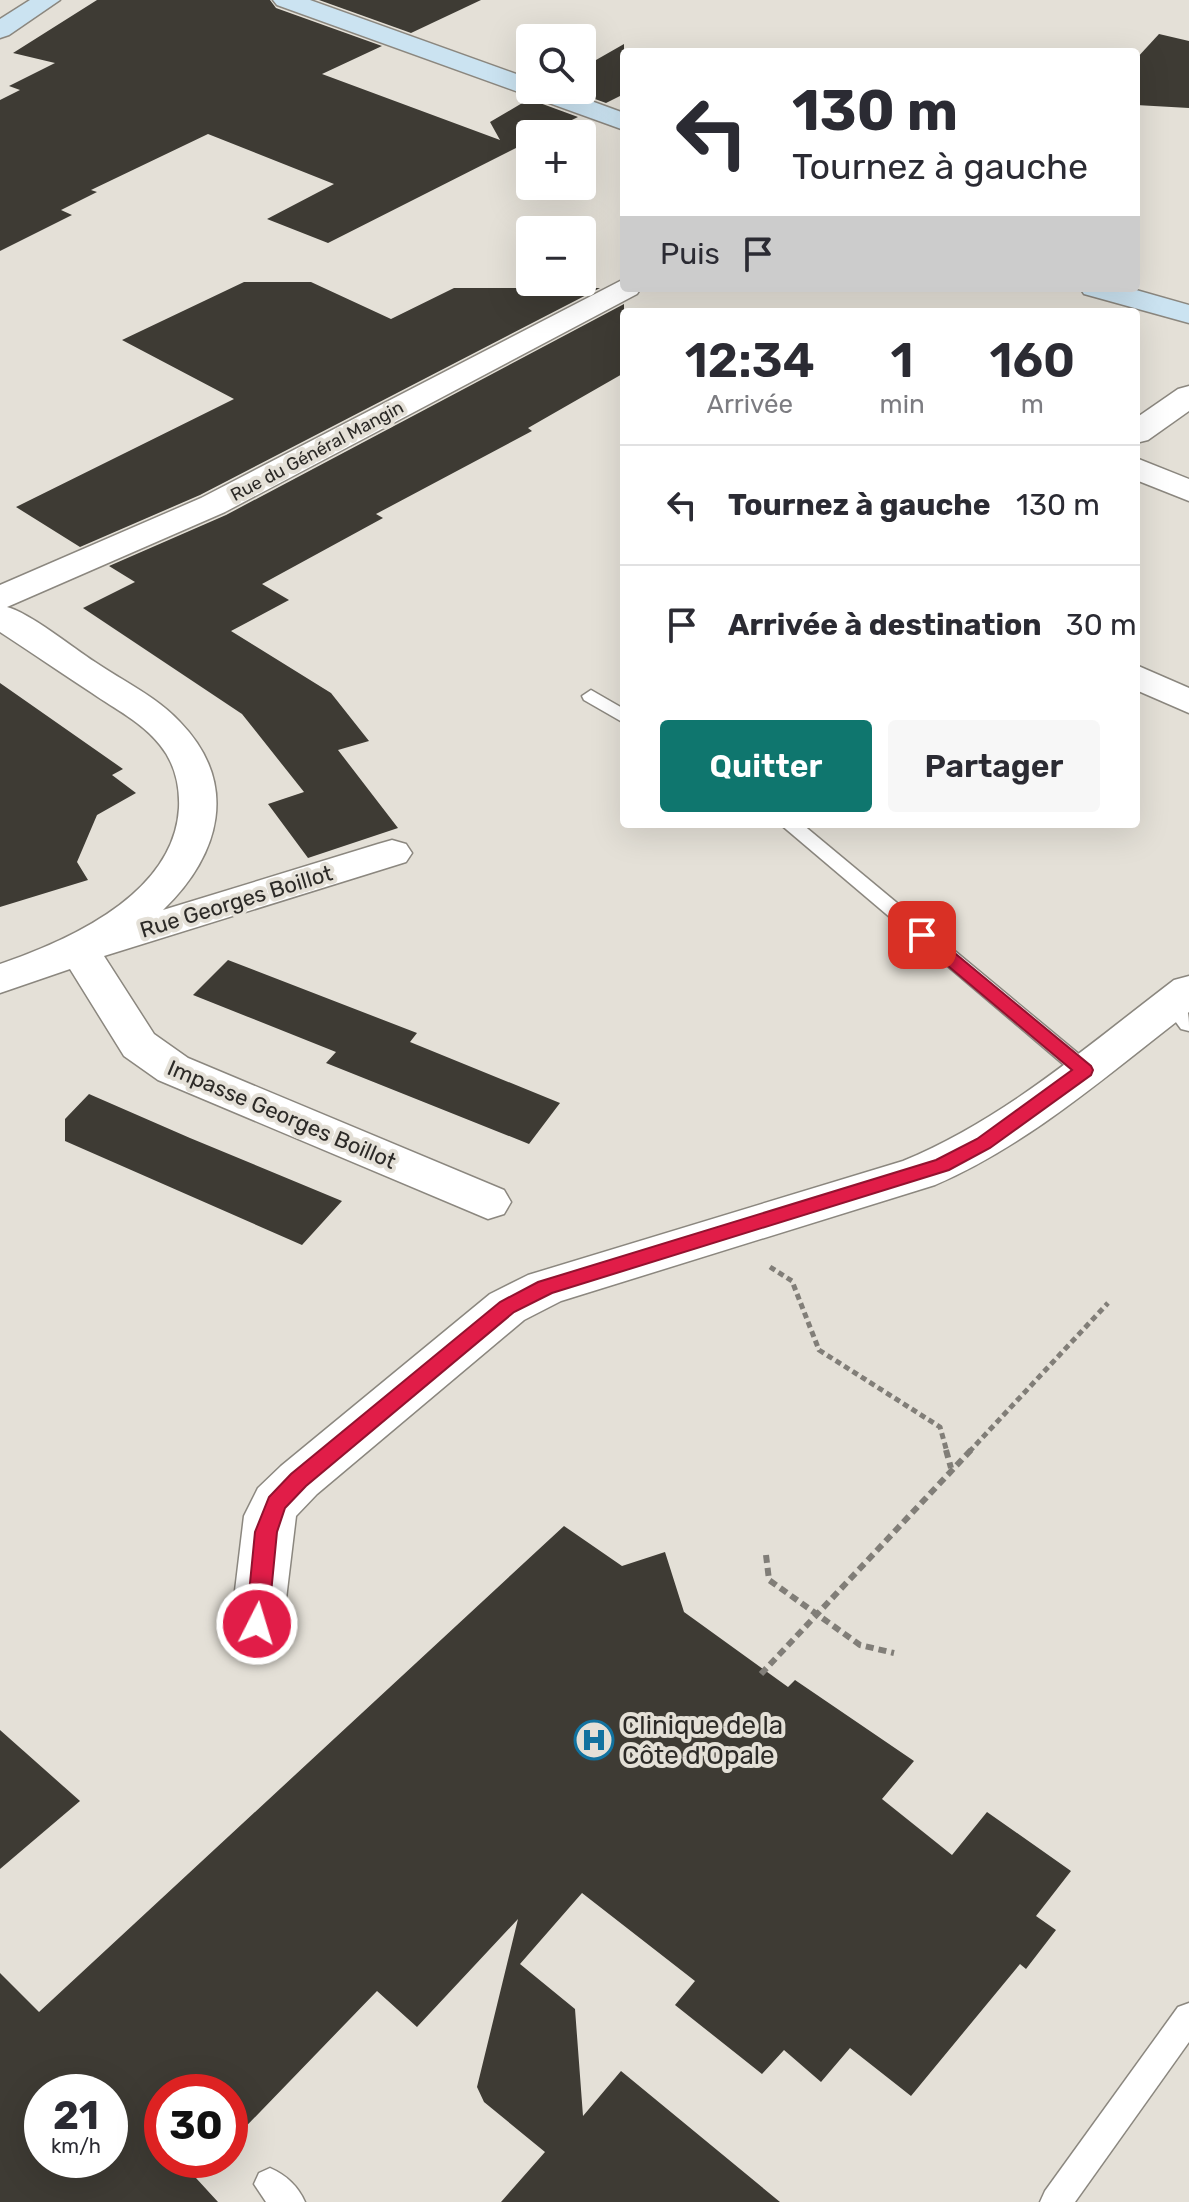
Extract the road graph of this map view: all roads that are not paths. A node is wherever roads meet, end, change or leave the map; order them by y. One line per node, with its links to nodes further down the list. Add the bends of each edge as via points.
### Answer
1 (47, 0): 3 (main road)
2 (286, 0): 4 (main road)
3 (0, 30)
4 (516, 83)
5 (574, 104): 6 (main road)
6 (620, 121)
7 (620, 291): 14 (street, Rue du Général Mangin, via 227,498)
8 (1109, 292): 9 (main road)
9 (1189, 314)
10 (1189, 396): 11 (street)
11 (1140, 430)
12 (1140, 470): 13 (street)
13 (1189, 491)
14 (0, 598)
15 (0, 616): 22 (street, Rue Georges Boillot, via 159,722 183,751 198,784 194,832 166,883 140,911)
16 (1140, 678): 18 (street)
17 (591, 696): 19 (lane)
18 (1189, 702)
19 (620, 714)
20 (795, 828): 25 (lane)
21 (392, 853): 22 (street, Rue Georges Boillot)
22 (79, 950): 23 (street, Rue Georges Boillot); 26 (street, Impasse Georges Boillot, via 130,1033 173,1069)
23 (0, 979)
24 (1183, 1005): 25 (street)
25 (1084, 1070): 27 (street, via 983,1144 942,1165 545,1288 507,1307 276,1503)
26 (488, 1202)
27 (257, 1624)
28 (1189, 2017): 29 (lane)
29 (1056, 2202)

